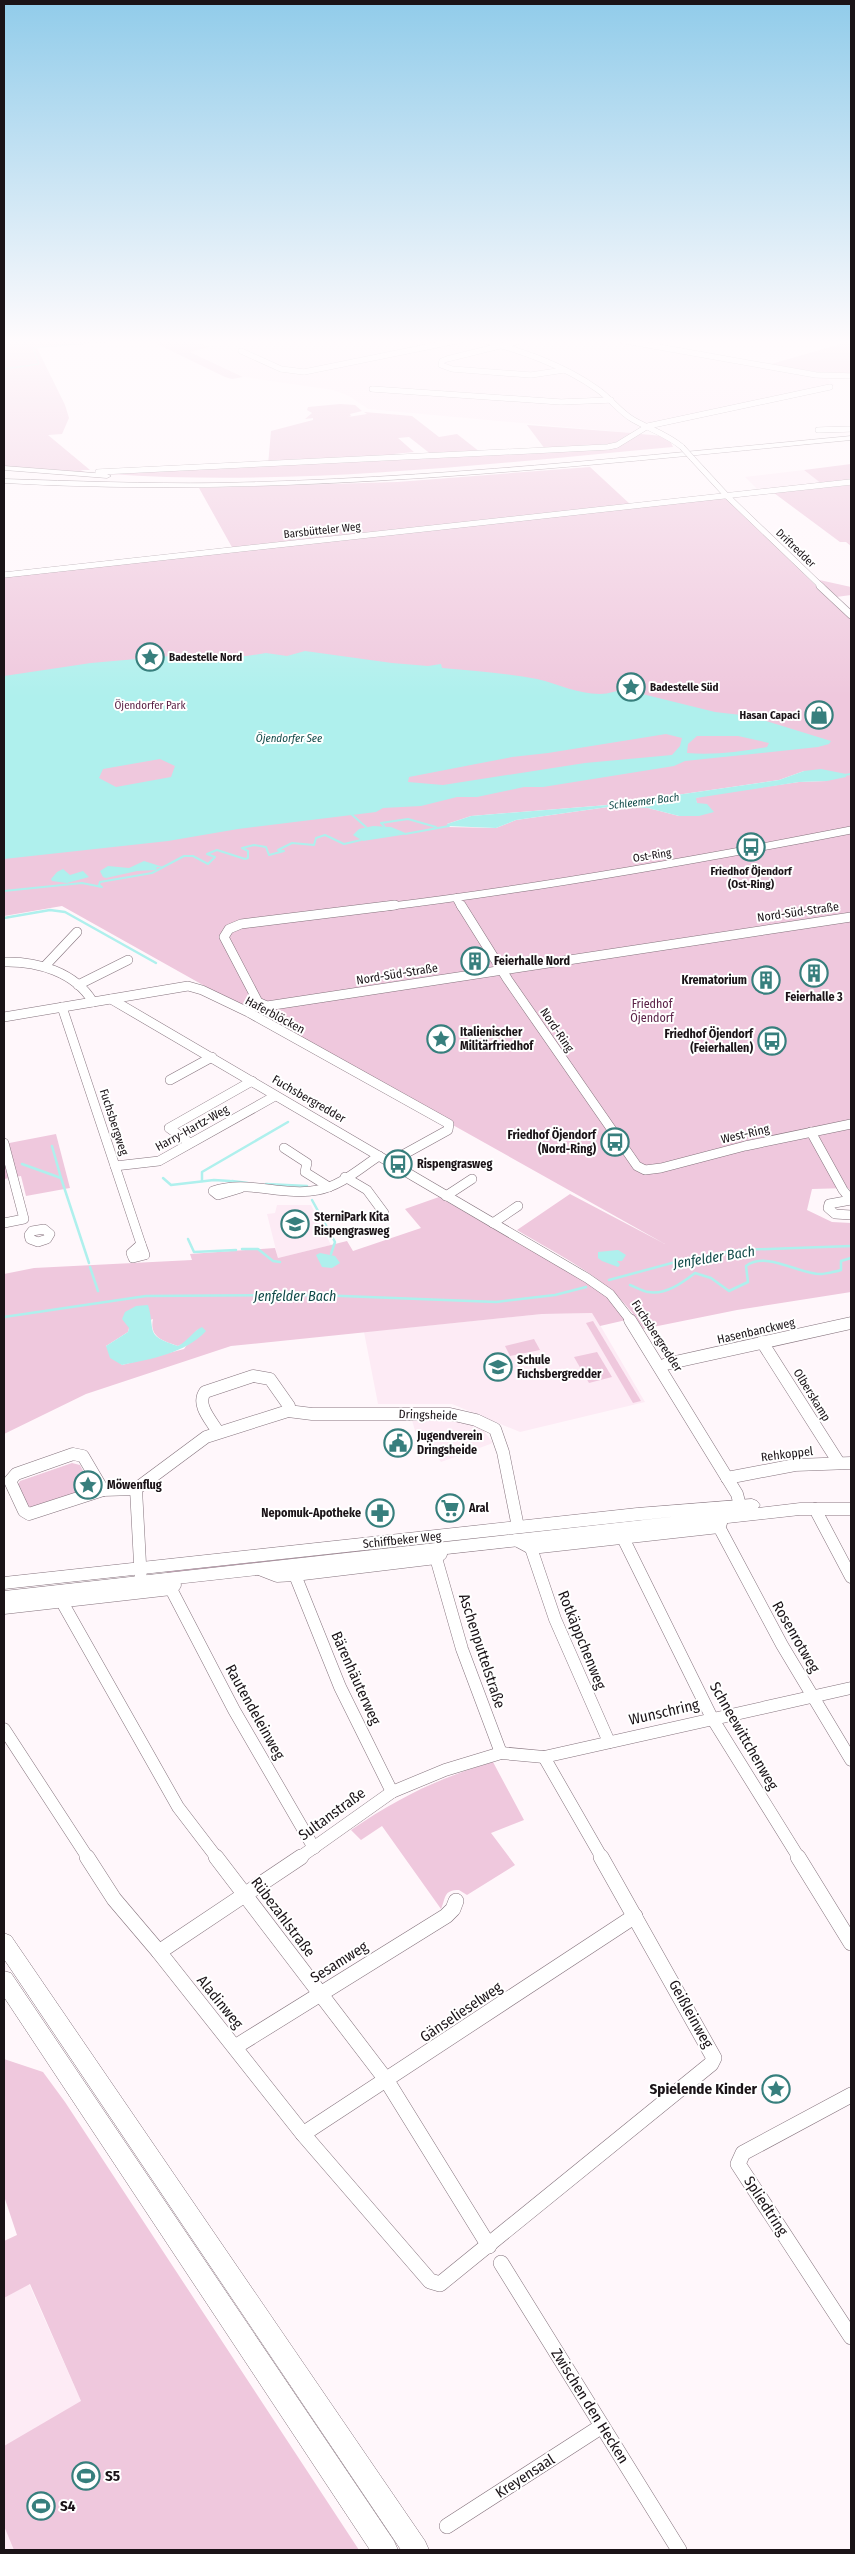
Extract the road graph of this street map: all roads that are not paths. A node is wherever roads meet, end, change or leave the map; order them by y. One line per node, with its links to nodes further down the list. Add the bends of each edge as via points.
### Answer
1 (368, 459): 6 (street)
2 (601, 459): 9 (highway)
3 (628, 459): 7 (highway, via 354,481 191,486 32,482)
4 (693, 459): 11 (street, Driftredder, bridge)
5 (4, 468): 8 (highway)
6 (98, 472)
7 (4, 478): 8 (highway); 9 (highway, via 150,483)
8 (126, 478): 9 (highway)
9 (304, 479)
10 (851, 482): 11 (street, Barsbütteler Weg)
11 (727, 496): 12 (street, Barsbütteler Weg); 13 (street, Driftredder)
12 (4, 575)
13 (851, 615)
14 (851, 830): 15 (street, Ost-Ring)
15 (456, 898): 21 (street, Nord-Ring); 21 (street, Nord-Süd-Straße, via 241,924 229,929 224,937 258,1002 264,1006)
16 (851, 917): 21 (street, Nord-Süd-Straße)
17 (77, 932): 20 (street)
18 (128, 960): 22 (street)
19 (4, 962): 20 (street)
20 (46, 966): 22 (street)
21 (502, 970): 39 (street, Nord-Ring, via 631,1160)
22 (78, 985): 24 (street)
23 (111, 999): 24 (street, Haferblöcken); 27 (street, Fuchsbergredder); 37 (street, Haferblöcken, via 188,986 198,988 248,1012 449,1124 448,1130)
24 (93, 1002): 25 (street, Haferblöcken)
25 (62, 1007): 26 (street, Haferblöcken); 38 (street, Fuchsbergweg)
26 (4, 1016)
27 (212, 1057): 28 (street); 29 (street, Fuchsbergredder)
28 (170, 1080)
29 (252, 1082): 30 (street, Fuchsbergredder); 34 (street, via 169,1128)
30 (275, 1096): 34 (street, Harry-Hartz-Weg); 36 (street, Fuchsbergredder)
31 (851, 1124): 32 (street, West-Ring)
32 (811, 1132): 39 (street, West-Ring); 45 (street, via 842,1190)
33 (4, 1143): 49 (street)
34 (190, 1143): 38 (street, Harry-Hartz-Weg, via 154,1162)
35 (284, 1148): 42 (street, via 306,1162 305,1172)
36 (379, 1156): 37 (street, Fuchsbergredder); 40 (street)
37 (390, 1162): 44 (street, Fuchsbergredder)
38 (115, 1166): 53 (street, Fuchsbergweg)
39 (645, 1170)
40 (345, 1177): 42 (street); 47 (street, via 367,1190)
41 (472, 1179): 44 (street)
42 (329, 1187): 43 (street, via 296,1193)
43 (241, 1188)
44 (446, 1196): 51 (street, Fuchsbergredder)
45 (851, 1200): 48 (street, via 833,1202 828,1208 835,1214)
46 (518, 1206): 51 (street)
47 (384, 1214)
48 (851, 1216)
49 (24, 1219): 50 (street); 52 (street)
50 (4, 1223)
51 (493, 1223): 61 (street, Fuchsbergredder, via 587,1278 610,1294 625,1310)
52 (32, 1231)
53 (141, 1244)
54 (849, 1327): 55 (street, Hasenbanckweg)
55 (762, 1342): 56 (street, Hasenbanckweg); 60 (street, Olberskamp)
56 (666, 1364)
57 (288, 1411): 58 (street, Dringsheide); 58 (street, via 289,1406 270,1379 253,1376 205,1392 201,1398 201,1404); 68 (street, Dringsheide, via 312,1414 450,1414 496,1429)
58 (218, 1432): 62 (street, Dringsheide)
59 (851, 1463): 60 (street, Rehkoppel)
60 (839, 1464): 61 (street, Rehkoppel, via 796,1465)
61 (727, 1478): 66 (street, Fuchsbergredder)
62 (136, 1489): 63 (street); 75 (street)
63 (103, 1490): 63 (street, via 79,1454 16,1474 10,1481 24,1511 29,1514)
64 (808, 1509): 65 (main road, Schiffbeker Weg); 66 (main road, Schiffbeker Weg); 77 (street)
65 (851, 1509)
66 (742, 1510): 67 (main road, Schiffbeker Weg); 68 (main road, Schiffbeker Weg, via 675,1510)
67 (720, 1522): 68 (main road, Schiffbeker Weg); 69 (street, Schiffbeker Weg); 84 (street, Rosenrotweg, via 761,1609)
68 (517, 1533): 70 (main road, Schiffbeker Weg); 71 (street); 72 (main road, Schiffbeker Weg)
69 (623, 1538): 71 (street, Schiffbeker Weg); 85 (street, Schneewittchenweg)
70 (389, 1542): 73 (main road); 75 (main road, Schiffbeker Weg)
71 (531, 1548): 87 (street, Rotkäppchenweg, via 555,1619)
72 (440, 1553): 73 (main road, Schiffbeker Weg); 76 (street, Schiffbeker Weg); 88 (street, Aschenputtelstraße, via 462,1649)
73 (375, 1556): 74 (main road, Schiffbeker Weg)
74 (258, 1569): 76 (street, Schiffbeker Weg, via 277,1576); 79 (main road, Schiffbeker Weg)
75 (141, 1575): 78 (main road, Schiffbeker Weg); 79 (main road, Schiffbeker Weg); 80 (main road, Schiffbeker Weg)
76 (295, 1575): 91 (street, Bärenhäuterweg, via 340,1687)
77 (851, 1577)
78 (4, 1583)
79 (175, 1583): 81 (street, Schiffbeker Weg); 92 (street, Rautendeleinweg, via 234,1710)
80 (4, 1597)
81 (62, 1602): 82 (street, Schiffbeker Weg); 93 (street, Rübezahlstraße, via 167,1790)
82 (4, 1608)
83 (851, 1688): 84 (street, Wunschring)
84 (811, 1696): 85 (street, Wunschring); 90 (street, Rosenrotweg)
85 (712, 1718): 87 (street, Wunschring); 97 (street, Schneewittchenweg)
86 (4, 1729): 98 (street, Aladinweg, via 114,1899)
87 (609, 1742): 89 (street, Wunschring)
88 (500, 1753): 89 (street, Sultanstraße); 91 (street, Sultanstraße, via 445,1770)
89 (544, 1758): 95 (street, Geißleinweg)
90 (851, 1760)
91 (392, 1792): 92 (street, Sultanstraße)
92 (314, 1848): 93 (street, Sultanstraße)
93 (246, 1894): 98 (street, Sultanstraße); 100 (street, Rübezahlstraße)
94 (456, 1901): 100 (street, Sesamweg, via 446,1916)
95 (635, 1916): 102 (street, Gänselieselweg); 105 (street, Geißleinweg, via 714,2058 711,2064)
96 (4, 1942): 112 (highway)
97 (851, 1943)
98 (159, 1952): 101 (street, Aladinweg)
99 (4, 1980): 111 (highway)
100 (320, 1993): 101 (street, Sesamweg); 102 (street, Rübezahlstraße)
101 (235, 2047): 104 (street, Aladinweg)
102 (387, 2081): 104 (street, Gänselieselweg); 105 (street, Rübezahlstraße)
103 (851, 2095): 108 (street, Spliedtring, via 743,2153 738,2164)
104 (303, 2134): 107 (street, Aladinweg)
105 (490, 2246): 107 (street, Geißleinweg, via 440,2284)
106 (501, 2263): 109 (street, Zwischen den Hecken)
107 (430, 2282)
108 (851, 2337)
109 (602, 2426): 110 (street, Kreyensaal); 113 (street, Zwischen den Hecken)
110 (448, 2526)
111 (385, 2550)
112 (416, 2550)
113 (679, 2550)

